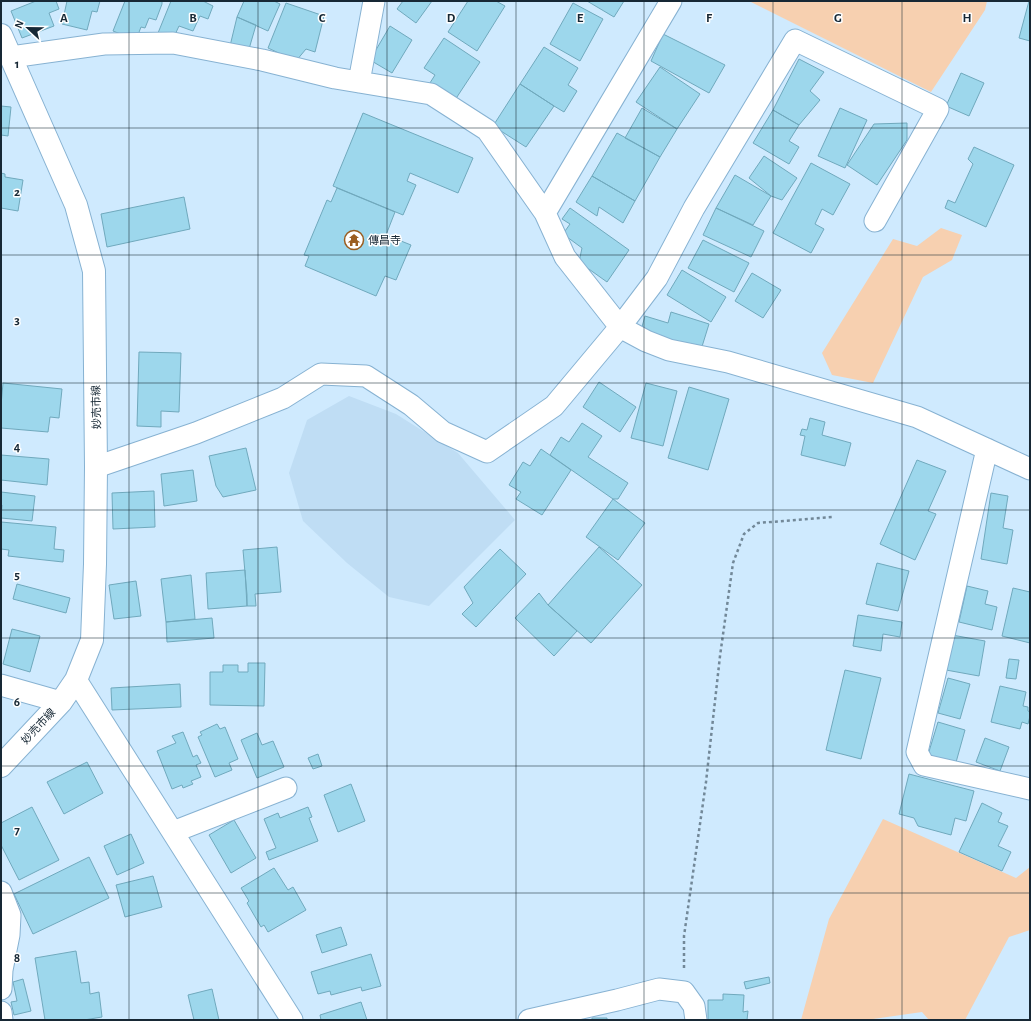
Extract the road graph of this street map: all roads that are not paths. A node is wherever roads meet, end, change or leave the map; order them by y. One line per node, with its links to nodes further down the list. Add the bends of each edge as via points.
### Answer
1 (374, 1): 5 (street)
2 (671, 1): 6 (street)
3 (1, 35): 4 (main road, 妙売市線)
4 (11, 57): 5 (street, via 104,44 173,43); 10 (main road, 妙売市線, via 76,205 94,271)
5 (359, 82): 6 (street, via 431,94 487,130)
6 (545, 212): 8 (street, via 565,257)
7 (876, 221): 8 (street, via 938,109 795,40 694,208 657,278)
8 (620, 327): 9 (street, via 669,350 728,362 917,417); 10 (street, via 554,406 487,452 444,432 411,405 366,376 322,374 283,398 196,433)
9 (987, 448): 11 (street); 17 (street, via 917,752 924,766)
10 (96, 467): 12 (main road, 妙売市線, via 92,640)
11 (1030, 470)
12 (76, 680): 14 (main road, 妙売市線); 18 (street)
13 (1, 685): 14 (street)
14 (61, 702): 15 (main road, 妙売市線)
15 (1, 766)
16 (286, 788): 18 (street)
17 (1030, 789)
18 (173, 832): 23 (street)
19 (1, 892): 20 (street, via 10,915)
20 (1, 989)
21 (1, 1012): 22 (street)
22 (2, 1020)
23 (292, 1020)
24 (529, 1020): 25 (street, via 659,989 684,992 694,1006)
25 (696, 1020)

